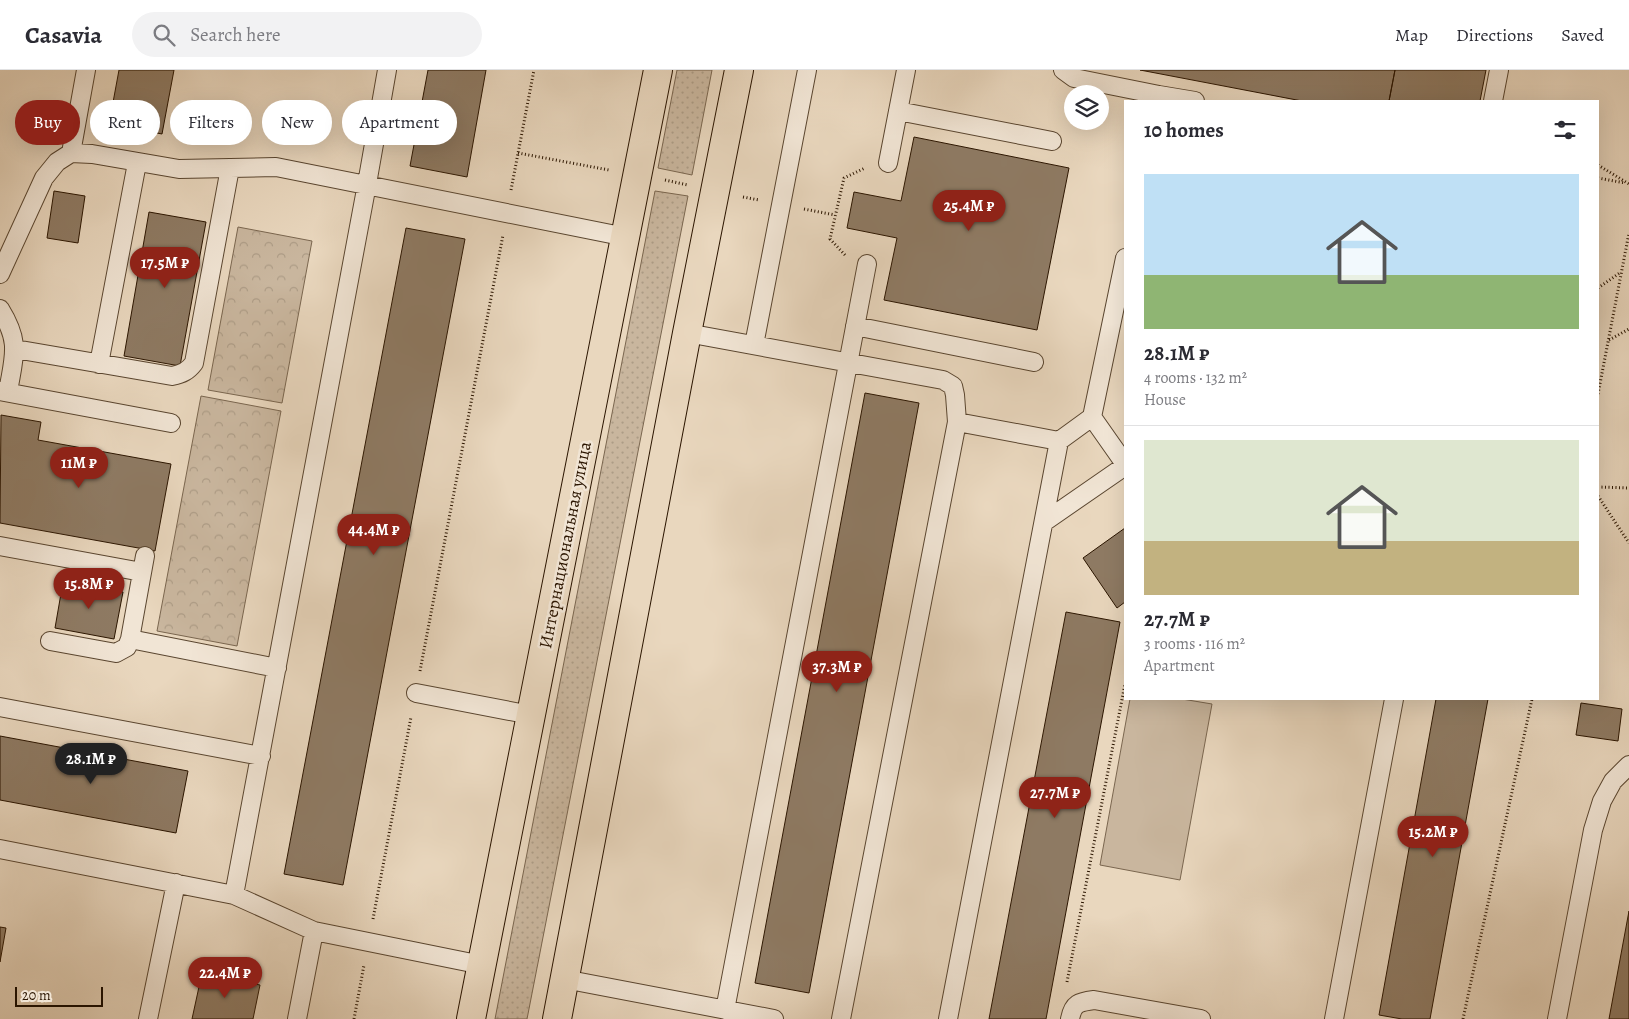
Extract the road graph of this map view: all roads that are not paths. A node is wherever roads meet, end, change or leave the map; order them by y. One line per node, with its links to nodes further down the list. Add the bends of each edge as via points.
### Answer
1 (86, 70): 14 (lane)
2 (387, 70): 18 (lane)
3 (658, 70): 19 (main road, Интернациональная улица)
4 (739, 70): 25 (main road)
5 (807, 70): 26 (lane)
6 (906, 70): 12 (lane)
7 (1063, 70): 9 (lane, via 1074,78)
8 (1499, 70): 11 (lane)
9 (1158, 98): 10 (lane)
10 (1183, 100)
11 (1493, 100)
12 (898, 111): 13 (lane); 16 (lane)
13 (1052, 141)
14 (71, 153): 15 (lane); 22 (lane, via 57,162 44,178)
15 (137, 163): 17 (lane, via 179,169); 30 (lane)
16 (888, 163)
17 (230, 168): 18 (lane, via 276,167); 30 (lane, via 194,363 181,374 172,376)
18 (367, 184): 19 (lane); 42 (lane)
19 (626, 237): 46 (main road, Интернациональная улица)
20 (1124, 263): 32 (lane)
21 (866, 264): 24 (lane)
22 (0, 274)
23 (0, 309): 27 (lane, via 9,324)
24 (855, 326): 28 (lane); 29 (lane)
25 (687, 333): 26 (lane); 54 (main road)
26 (754, 345): 28 (lane)
27 (15, 349): 30 (lane); 31 (lane)
28 (848, 362): 33 (lane, via 943,380 953,386 956,395); 55 (lane)
29 (1034, 362)
30 (99, 364)
31 (4, 391): 34 (lane)
32 (1092, 417): 35 (lane); 36 (lane)
33 (957, 422): 35 (lane); 61 (lane)
34 (171, 423)
35 (1059, 441): 38 (lane)
36 (1124, 464)
37 (1124, 466): 38 (lane)
38 (1044, 522): 62 (lane)
39 (0, 546): 40 (lane, via 144,564)
40 (130, 639): 41 (lane, via 127,647 116,652); 42 (lane)
41 (50, 641)
42 (277, 668): 47 (lane)
43 (416, 693): 46 (lane)
44 (1394, 700): 65 (lane)
45 (0, 707): 47 (lane)
46 (531, 715): 53 (main road, Интернациональная улица)
47 (261, 756): 51 (lane)
48 (1629, 765): 66 (lane, via 1613,781 1602,801 1593,830)
49 (0, 849): 50 (lane)
50 (176, 883): 51 (lane); 56 (lane)
51 (234, 895): 52 (lane)
52 (314, 931): 53 (lane); 57 (lane)
53 (482, 965): 58 (main road, Интернациональная улица)
54 (564, 979): 55 (lane); 59 (main road)
55 (719, 1012): 60 (lane)
56 (148, 1019)
57 (297, 1019)
58 (471, 1019)
59 (557, 1019)
60 (774, 1019)
61 (841, 1019)
62 (948, 1019)
63 (1070, 1019): 64 (lane, via 1079,1002 1094,1000)
64 (1201, 1019)
65 (1334, 1019)
66 (1557, 1019)

